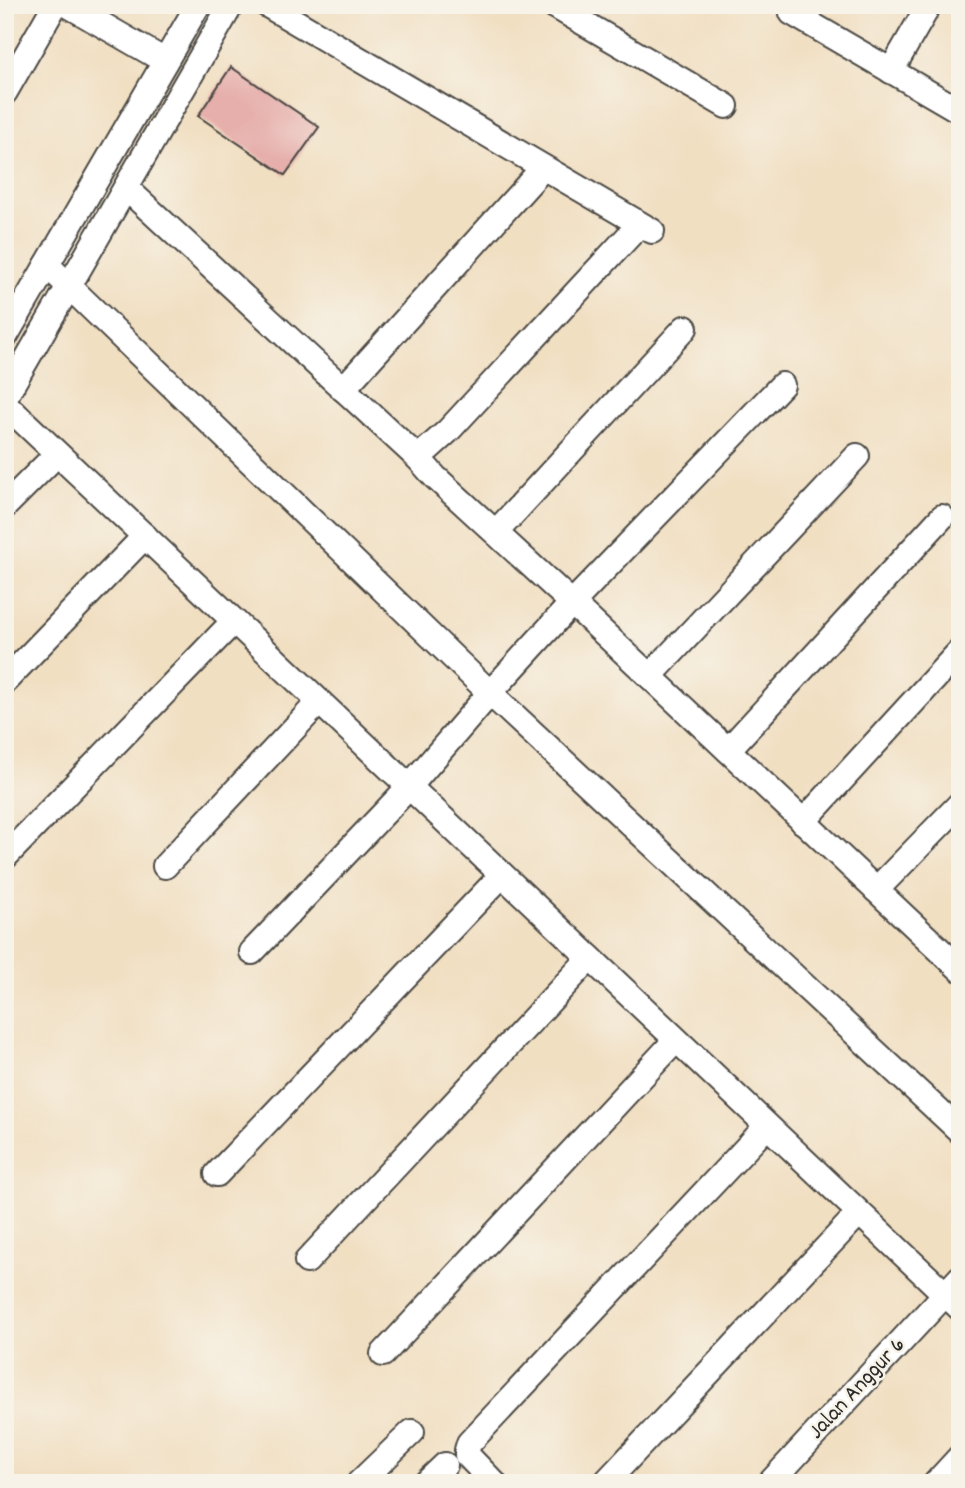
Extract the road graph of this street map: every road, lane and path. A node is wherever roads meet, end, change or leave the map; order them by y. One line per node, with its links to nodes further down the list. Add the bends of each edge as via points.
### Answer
1 (55, 5): 11 (street)
2 (68, 5): 9 (street)
3 (198, 5): 9 (street)
4 (231, 5): 15 (street)
5 (267, 5): 14 (street)
6 (553, 5): 12 (street)
7 (929, 5): 10 (street)
8 (790, 8): 10 (street)
9 (165, 61): 16 (street)
10 (891, 71): 13 (street)
11 (5, 92)
12 (726, 106)
13 (960, 111)
14 (543, 168): 21 (street); 26 (street, via 646,228)
15 (126, 188): 17 (street); 21 (street)
16 (47, 265): 17 (street); 19 (street)
17 (69, 286): 22 (street); 36 (street)
18 (685, 328): 29 (street)
19 (5, 337)
20 (782, 385): 31 (street)
21 (344, 389): 26 (street)
22 (5, 397)
23 (5, 404): 24 (street)
24 (57, 454): 27 (street); 30 (street)
25 (857, 456): 34 (street)
26 (418, 458): 29 (street)
27 (5, 506)
28 (942, 517): 38 (street)
29 (496, 532): 31 (street)
30 (145, 537): 32 (street); 35 (street)
31 (572, 603): 34 (street); 36 (street)
32 (234, 621): 37 (street); 42 (street)
33 (960, 650): 41 (street)
34 (650, 677): 38 (street)
35 (5, 681)
36 (490, 693): 39 (street); 51 (street)
37 (319, 702): 39 (street); 43 (street)
38 (728, 750): 41 (street)
39 (409, 787): 44 (street); 46 (street)
40 (960, 804): 45 (street)
41 (803, 822): 45 (street)
42 (5, 857)
43 (165, 866)
44 (502, 875): 47 (street); 52 (street)
45 (876, 890): 48 (street)
46 (251, 952)
47 (590, 958): 49 (street); 54 (street)
48 (959, 966)
49 (676, 1040): 50 (street); 56 (street)
50 (768, 1126): 53 (street); 62 (street, via 470,1443 467,1455)
51 (960, 1131)
52 (217, 1174)
53 (859, 1213): 55 (street); 63 (street)
54 (307, 1261)
55 (955, 1293): 64 (street, Jalan Anggur 6)
56 (383, 1354)
57 (412, 1432): 60 (street)
58 (960, 1457): 65 (street)
59 (445, 1465): 61 (street)
60 (359, 1483)
61 (426, 1483)
62 (494, 1483)
63 (605, 1483)
64 (770, 1483)
65 (936, 1483)

